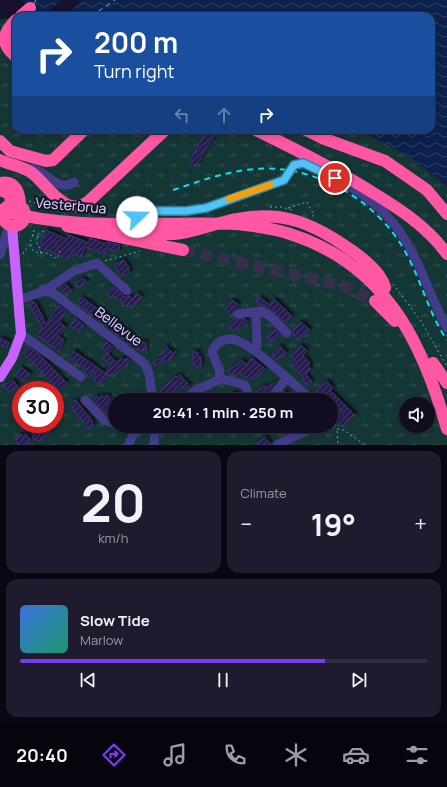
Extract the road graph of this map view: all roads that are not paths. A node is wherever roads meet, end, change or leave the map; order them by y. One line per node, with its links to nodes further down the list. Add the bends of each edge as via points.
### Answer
1 (30, 8): 2 (highway)
2 (26, 12)
3 (12, 24): 4 (highway, via 7,30 5,40)
4 (12, 52)
5 (80, 134): 9 (highway, via 53,160 46,161 10,151)
6 (161, 134): 11 (highway, via 89,201 79,207 66,205)
7 (264, 134): 21 (highway, via 307,155 396,206 430,233)
8 (314, 134): 16 (highway, via 385,161 427,190)
9 (0, 141)
10 (0, 160): 11 (highway)
11 (24, 168): 12 (street, via 43,172 62,186)
12 (74, 182)
13 (0, 183): 15 (highway, via 5,182 15,187 20,198)
14 (0, 190): 15 (highway, via 10,194)
15 (12, 213): 17 (highway, Vesterbrua, bridge, via 74,223); 18 (highway, via 31,220); 20 (street); 25 (main road)
16 (447, 214)
17 (252, 225): 22 (highway, via 279,226 319,238); 33 (highway, via 308,240 353,266 391,303 412,334)
18 (132, 234): 19 (highway, via 150,243); 22 (highway, via 187,232 249,216 292,219 328,234 357,255); 29 (street, via 135,219 145,212 206,208 284,180 294,165 303,163 362,194 388,217 411,249)
19 (183, 250)
20 (0, 254)
21 (447, 254)
22 (388, 284): 34 (highway)
23 (43, 289): 24 (street, via 74,271 96,263); 25 (street); 40 (street, Bellevue, via 53,293 145,364)
24 (127, 291)
25 (19, 300): 31 (main road)
26 (375, 301): 33 (highway)
27 (261, 311): 28 (street); 30 (street); 32 (street, via 256,316 257,345)
28 (238, 314)
29 (447, 328)
30 (287, 333)
31 (21, 334): 35 (main road, via 12,358); 36 (street)
32 (253, 349): 37 (street, via 235,340 218,342 212,352 220,372); 38 (street)
33 (418, 350): 48 (highway, via 433,383)
34 (433, 363): 39 (highway); 46 (highway)
35 (0, 377)
36 (81, 377)
37 (219, 378): 41 (street); 42 (street, via 245,385)
38 (287, 378): 43 (street); 44 (street)
39 (447, 383)
40 (152, 393)
41 (193, 393)
42 (248, 393)
43 (275, 393)
44 (303, 393)
45 (85, 400): 47 (street)
46 (447, 400)
47 (108, 421)
48 (447, 429)
49 (136, 433): 53 (street)
50 (155, 433): 54 (street)
51 (301, 433): 52 (street)
52 (280, 443)
53 (128, 445)
54 (154, 445)

